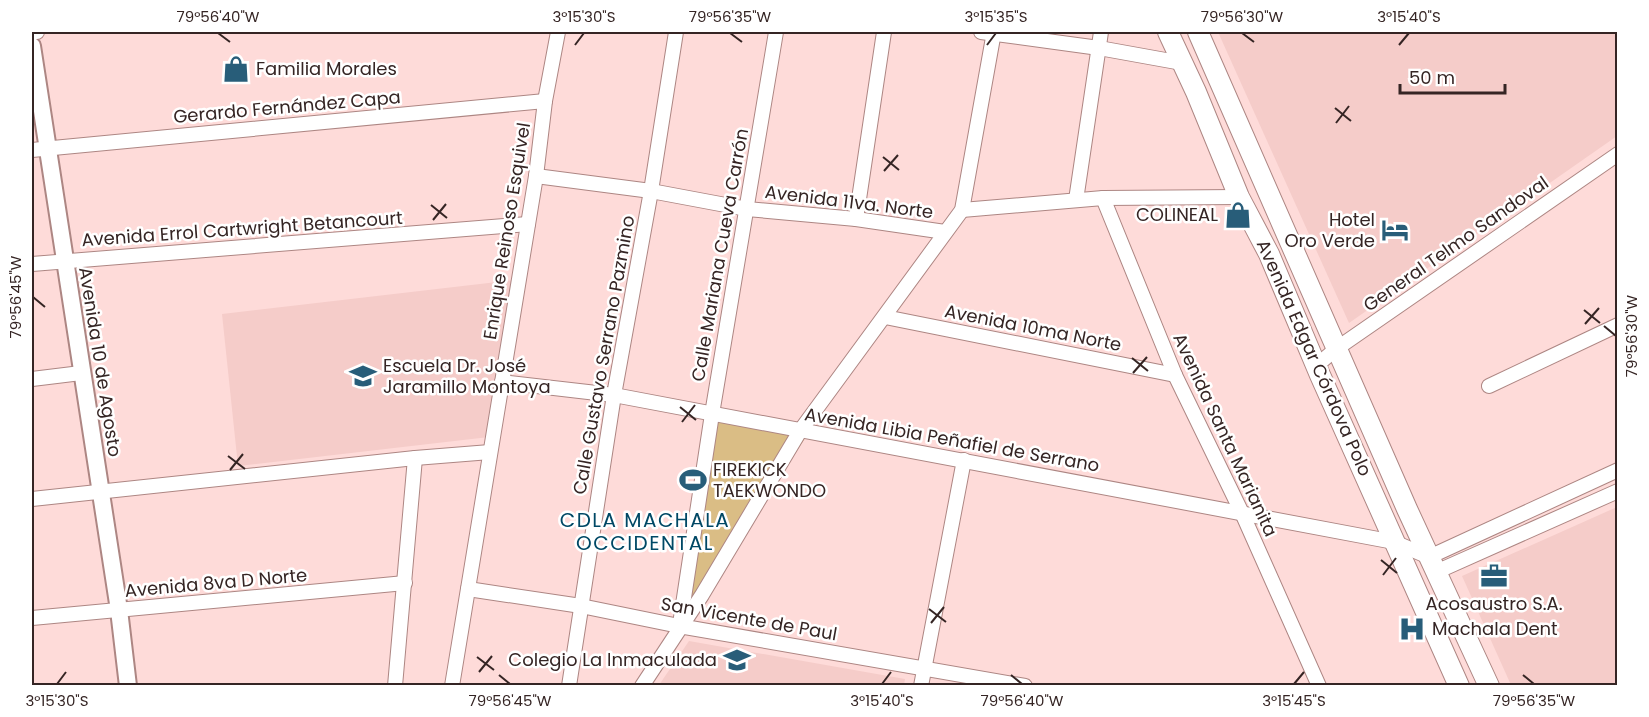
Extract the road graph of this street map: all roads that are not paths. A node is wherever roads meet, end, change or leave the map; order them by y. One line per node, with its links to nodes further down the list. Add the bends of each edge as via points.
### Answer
1 (32, 32): 2 (street)
2 (37, 32)
3 (558, 32): 14 (street, Enrique Reinoso Esquivel)
4 (676, 32): 18 (street, Calle Gustavo Serrano Pazmino)
5 (776, 32): 22 (street, Calle Mariana Cueva Carrón)
6 (884, 32): 24 (street)
7 (990, 32): 12 (street); 23 (street)
8 (1101, 32): 12 (street)
9 (1168, 32): 13 (main road, Avenida Edgar Córdova Polo)
10 (1198, 32): 31 (main road, Avenida Edgar Córdova Polo)
11 (32, 46): 15 (street, Avenida 10 de Agosto)
12 (1099, 48): 13 (street); 21 (street)
13 (1182, 63): 19 (main road, Avenida Edgar Córdova Polo)
14 (545, 101): 15 (street, Gerardo Fernández Capa); 17 (street, Enrique Reinoso Esquivel)
15 (39, 149): 27 (street, Avenida 10 de Agosto)
16 (1617, 154): 31 (street, General Telmo Sandoval)
17 (536, 176): 18 (street, Avenida 11va. Norte); 25 (street, Enrique Reinoso Esquivel)
18 (651, 191): 22 (street, Avenida 11va. Norte); 38 (street, Calle Gustavo Serrano Pazmino)
19 (1239, 197): 20 (street); 32 (main road, Avenida Edgar Córdova Polo, via 1269,254)
20 (1103, 198): 21 (street); 34 (street, Avenida Santa Marianita)
21 (1076, 200): 23 (street)
22 (747, 209): 24 (street, Avenida 11va. Norte); 39 (street, Calle Mariana Cueva Carrón)
23 (962, 210): 26 (street)
24 (856, 219): 26 (street, Avenida 11va. Norte)
25 (528, 224): 27 (street, Avenida Errol Cartwright Betancourt); 36 (street, Enrique Reinoso Esquivel)
26 (945, 232): 29 (street)
27 (64, 261): 28 (street, Avenida Errol Cartwright Betancourt); 33 (street, Avenida 10 de Agosto)
28 (32, 264)
29 (885, 317): 34 (street, Avenida 10ma Norte); 40 (street)
30 (1617, 325): 37 (street)
31 (1336, 349): 32 (street, General Telmo Sandoval); 50 (main road, Avenida Edgar Córdova Polo)
32 (1316, 366): 49 (main road, Avenida Edgar Córdova Polo)
33 (81, 373): 35 (street); 45 (street, Avenida 10 de Agosto)
34 (1175, 375): 48 (street, Avenida Santa Marianita)
35 (32, 379)
36 (502, 382): 38 (street, Avenida Libia Peñafiel de Serrano); 41 (street, Enrique Reinoso Esquivel)
37 (1489, 386)
38 (614, 395): 39 (street, Avenida Libia Peñafiel de Serrano); 53 (street, Calle Gustavo Serrano Pazmino)
39 (712, 414): 40 (street, Avenida Libia Peñafiel de Serrano); 56 (street, Calle Mariana Cueva Carrón)
40 (800, 431): 43 (street, Avenida Libia Peñafiel de Serrano); 56 (street, via 702,596)
41 (490, 452): 42 (street); 52 (street, Enrique Reinoso Esquivel)
42 (415, 458): 45 (street); 51 (street)
43 (964, 460): 48 (street, Avenida Libia Peñafiel de Serrano); 57 (street)
44 (1617, 470): 50 (street)
45 (100, 491): 47 (street); 54 (street, Avenida 10 de Agosto)
46 (1617, 491): 50 (street)
47 (32, 499)
48 (1242, 513): 49 (street, Avenida Libia Peñafiel de Serrano); 65 (street, Avenida Santa Marianita)
49 (1394, 542): 50 (street, Avenida Libia Peñafiel de Serrano); 66 (main road, Avenida Edgar Córdova Polo)
50 (1432, 565): 67 (main road, Avenida Edgar Córdova Polo)
51 (405, 583): 54 (street, Avenida 8va D Norte); 59 (street)
52 (468, 589): 53 (street, San Vicente de Paul); 60 (street, Enrique Reinoso Esquivel)
53 (581, 606): 56 (street, San Vicente de Paul); 61 (street, Calle Gustavo Serrano Pazmino)
54 (119, 610): 55 (street, Avenida 8va D Norte); 58 (street, Avenida 10 de Agosto)
55 (32, 618)
56 (679, 626): 57 (street, San Vicente de Paul); 62 (street)
57 (924, 668): 63 (street); 64 (street, San Vicente de Paul)
58 (128, 686)
59 (395, 686)
60 (452, 686)
61 (569, 686)
62 (642, 686)
63 (921, 686)
64 (1025, 686)
65 (1319, 686)
66 (1459, 686)
67 (1489, 686)

